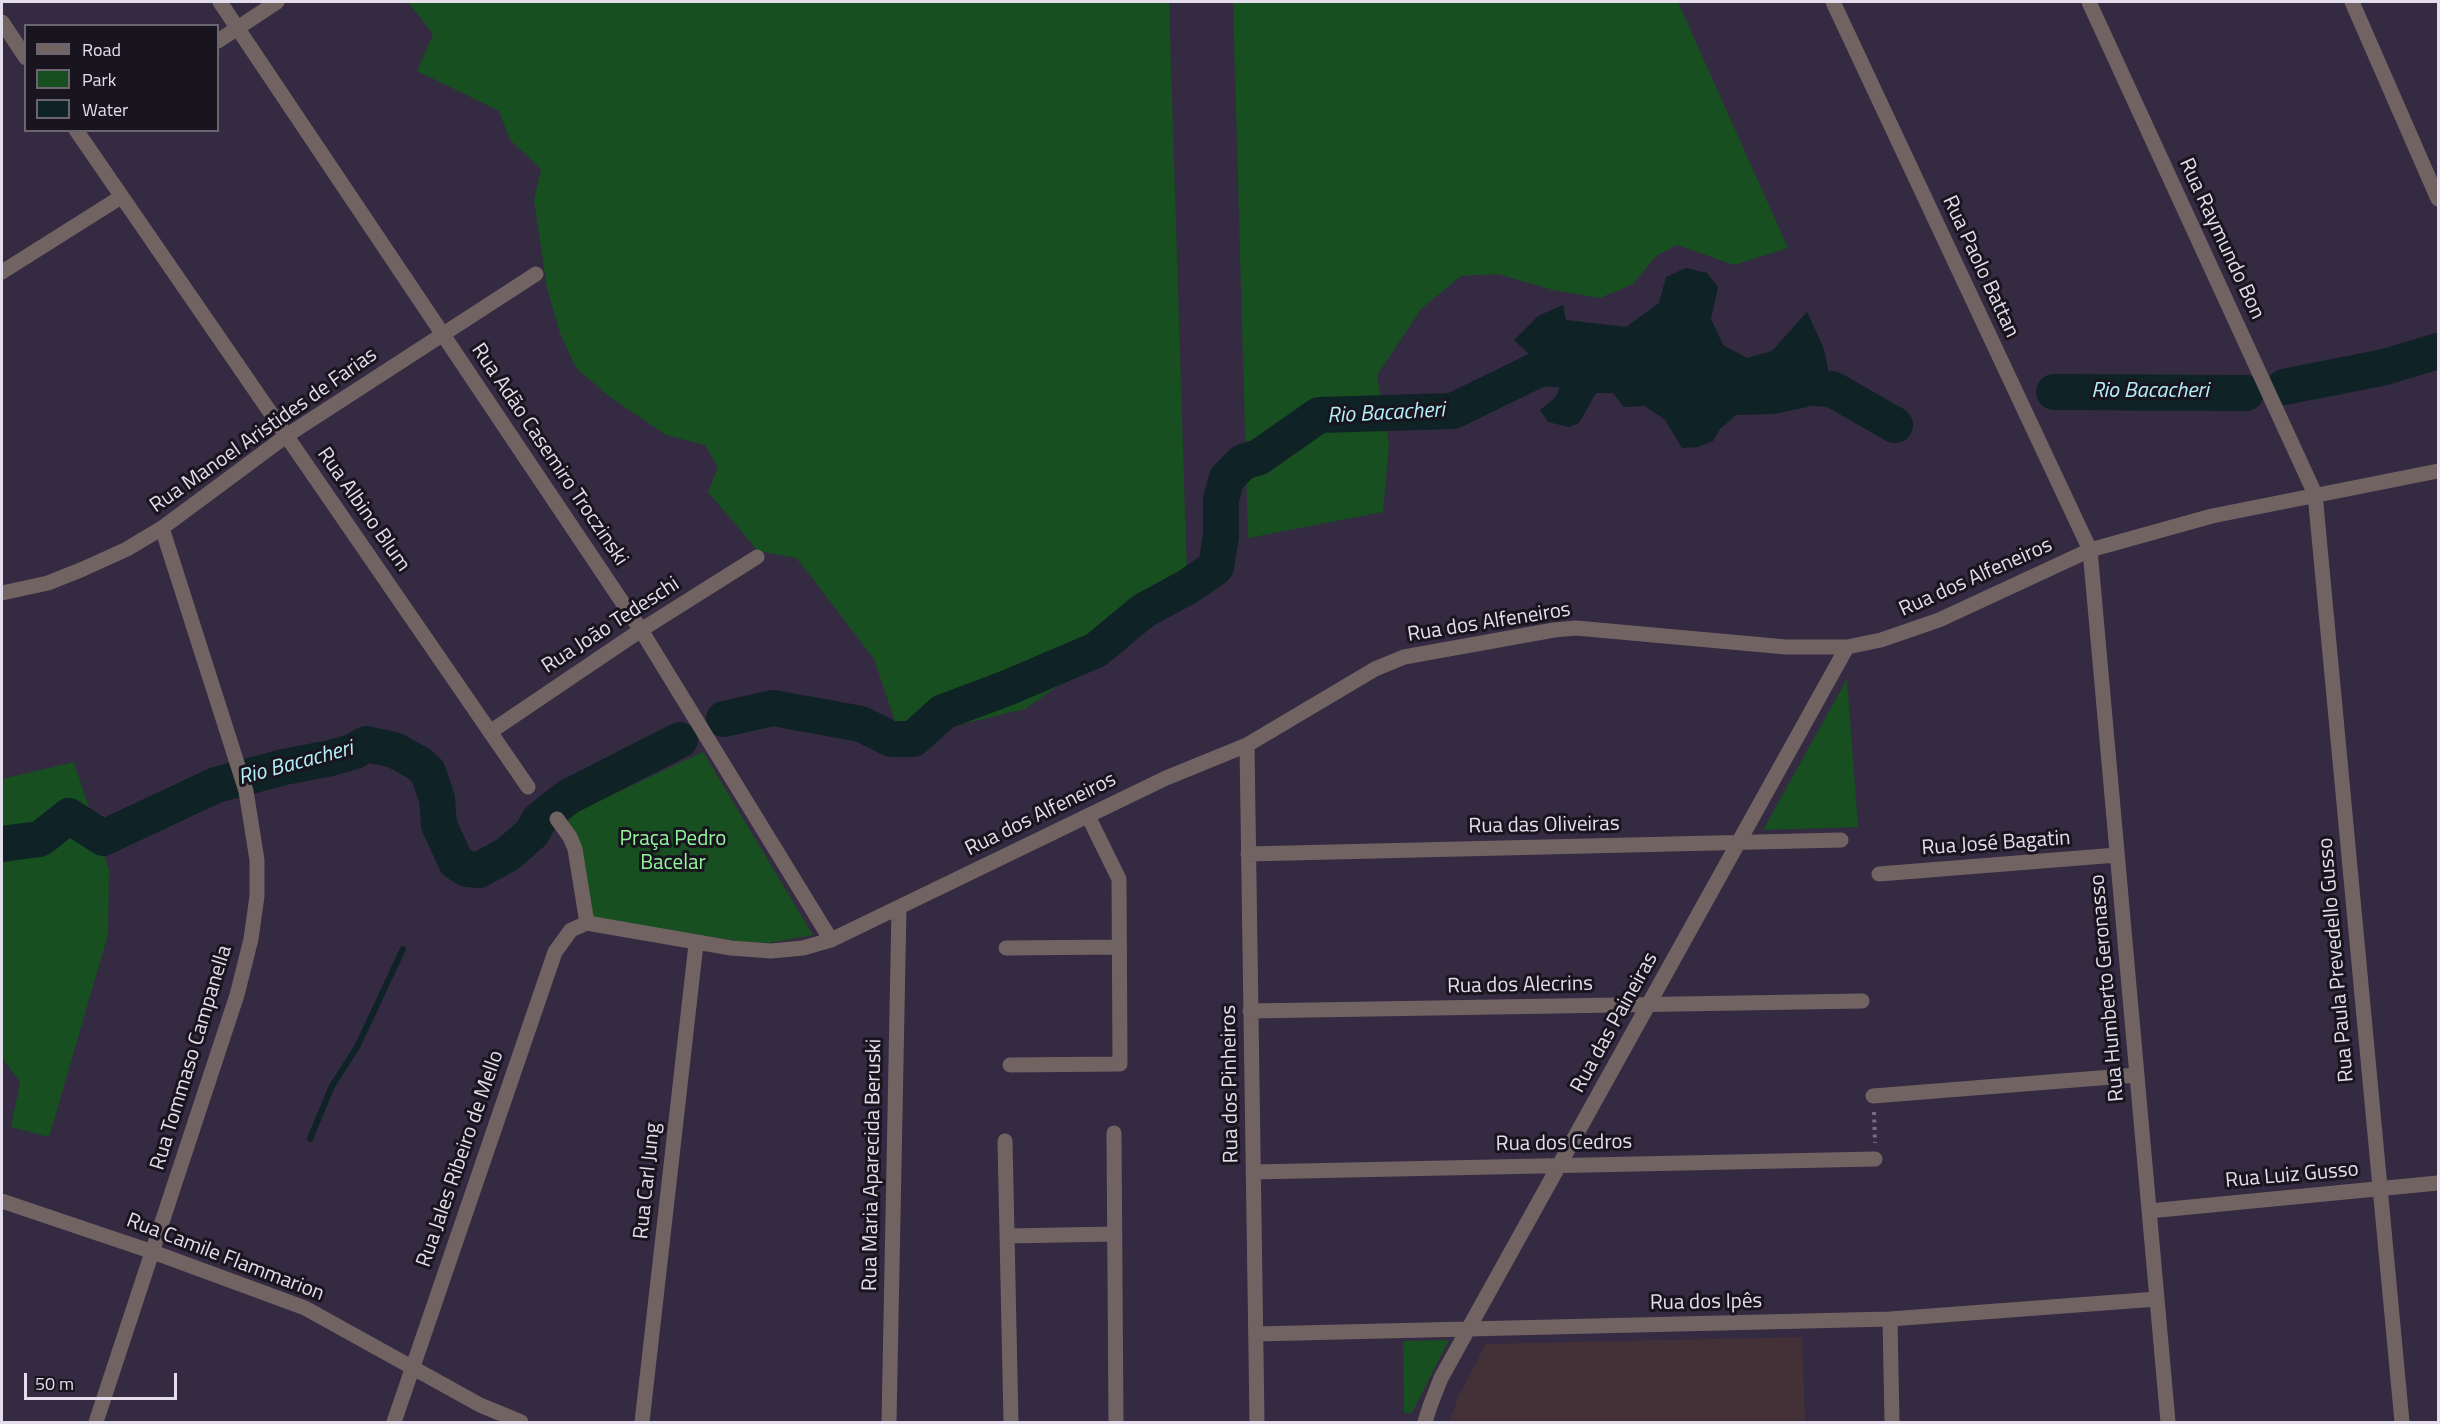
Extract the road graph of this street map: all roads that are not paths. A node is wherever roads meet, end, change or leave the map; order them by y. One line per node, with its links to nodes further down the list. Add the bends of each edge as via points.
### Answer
1 (220, 2): 7 (street, Rua Adão Casemiro Troczinski)
2 (277, 2): 7 (street)
3 (1833, 2): 21 (street, Rua Paolo Battan)
4 (2089, 2): 19 (street, Rua Raymundo Bon)
5 (2352, 2): 13 (street)
6 (2, 22): 9 (street)
7 (238, 27): 8 (street); 16 (street, Rua Adão Casemiro Troczinski)
8 (219, 40)
9 (7, 42): 10 (street)
10 (24, 56)
11 (79, 132): 12 (street, Rua Albino Blum)
12 (121, 197): 14 (street); 17 (street, Rua Albino Blum)
13 (2439, 199)
14 (2, 272)
15 (536, 274): 16 (street, Rua Manoel Aristides de Farias)
16 (443, 334): 17 (street, Rua Manoel Aristides de Farias); 24 (street, Rua Adão Casemiro Troczinski)
17 (286, 436): 20 (street, Rua Manoel Aristides de Farias); 26 (street, Rua Albino Blum)
18 (2439, 471): 19 (street, Rua dos Alfeneiros)
19 (2315, 494): 21 (street, Rua dos Alfeneiros, via 2212,516); 54 (street, Rua Paula Prevedello Gusso)
20 (162, 528): 23 (street, Rua Manoel Aristides de Farias, via 83,569 48,583); 59 (street, Rua Tommaso Campanella, via 246,791 257,860 257,896 251,939 224,1037)
21 (2090, 550): 25 (street, Rua dos Alfeneiros, via 1940,620 1900,635); 34 (street, Rua Humberto Geronasso)
22 (757, 557): 24 (street, Rua João Tedeschi)
23 (2, 593)
24 (640, 630): 26 (street, Rua João Tedeschi); 38 (street, Rua Adão Casemiro Troczinski)
25 (1847, 647): 27 (street, Rua dos Alfeneiros, via 1786,647 1597,628 1554,630 1389,662); 32 (street, Rua das Paineiras)
26 (490, 732): 28 (street, Rua Albino Blum)
27 (1246, 745): 29 (street, Rua dos Alfeneiros, via 1166,777); 33 (street, Rua dos Pinheiros)
28 (528, 787)
29 (1088, 816): 36 (street, Rua dos Alfeneiros); 41 (street, via 1119,879)
30 (557, 819): 37 (street, via 575,849)
31 (1841, 840): 32 (street, Rua das Oliveiras)
32 (1739, 842): 33 (street, Rua das Oliveiras); 43 (street, Rua das Paineiras)
33 (1248, 854): 44 (street, Rua dos Pinheiros)
34 (2117, 855): 35 (street, Rua José Bagatin); 46 (street, Rua Humberto Geronasso)
35 (1879, 874)
36 (899, 908): 38 (street, Rua dos Alfeneiros); 69 (street, Rua Maria Aparecida Beruski)
37 (587, 923): 39 (street, Rua dos Alfeneiros); 64 (street, Rua Jales Ribeiro de Mello, via 571,930 555,952)
38 (831, 940): 39 (street, Rua dos Alfeneiros, via 771,951)
39 (696, 944): 68 (street, Rua Carl Jung)
40 (1006, 948): 41 (street)
41 (1119, 948): 45 (street, via 1120,1064)
42 (1862, 1001): 43 (street, Rua dos Alecrins)
43 (1649, 1005): 44 (street, Rua dos Alecrins); 51 (street, Rua das Paineiras)
44 (1250, 1011): 52 (street, Rua dos Pinheiros)
45 (1010, 1065)
46 (2137, 1075): 47 (street); 56 (street, Rua Humberto Geronasso)
47 (1873, 1096)
48 (1114, 1133): 57 (street)
49 (1005, 1141): 58 (street)
50 (1875, 1159): 51 (street, Rua dos Cedros)
51 (1560, 1165): 52 (street, Rua dos Cedros); 62 (street, Rua das Paineiras)
52 (1253, 1172): 63 (street, Rua dos Pinheiros)
53 (2439, 1183): 54 (street, Rua Luiz Gusso)
54 (2380, 1189): 56 (street, Rua Luiz Gusso); 76 (street, Rua Paula Prevedello Gusso)
55 (2, 1201): 59 (street, Rua Camile Flammarion)
56 (2149, 1211): 60 (street, Rua Humberto Geronasso)
57 (1115, 1234): 58 (street); 71 (street)
58 (1007, 1236): 70 (street)
59 (153, 1252): 64 (street, Rua Camile Flammarion, via 305,1308); 65 (street, Rua Tommaso Campanella)
60 (2157, 1299): 61 (street, Rua dos Ipês); 75 (street, Rua Humberto Geronasso)
61 (1890, 1319): 62 (street, Rua dos Ipês); 74 (street)
62 (1468, 1329): 63 (street, Rua dos Ipês); 73 (street, Rua das Paineiras, via 1441,1378)
63 (1256, 1335): 72 (street, Rua dos Pinheiros)
64 (412, 1367): 66 (street, Rua Jales Ribeiro de Mello); 67 (street, Rua Camile Flammarion, via 480,1405)
65 (96, 1422)
66 (394, 1422)
67 (521, 1422)
68 (642, 1422)
69 (889, 1422)
70 (1011, 1422)
71 (1116, 1422)
72 (1257, 1422)
73 (1425, 1422)
74 (1892, 1422)
75 (2168, 1422)
76 (2402, 1422)

